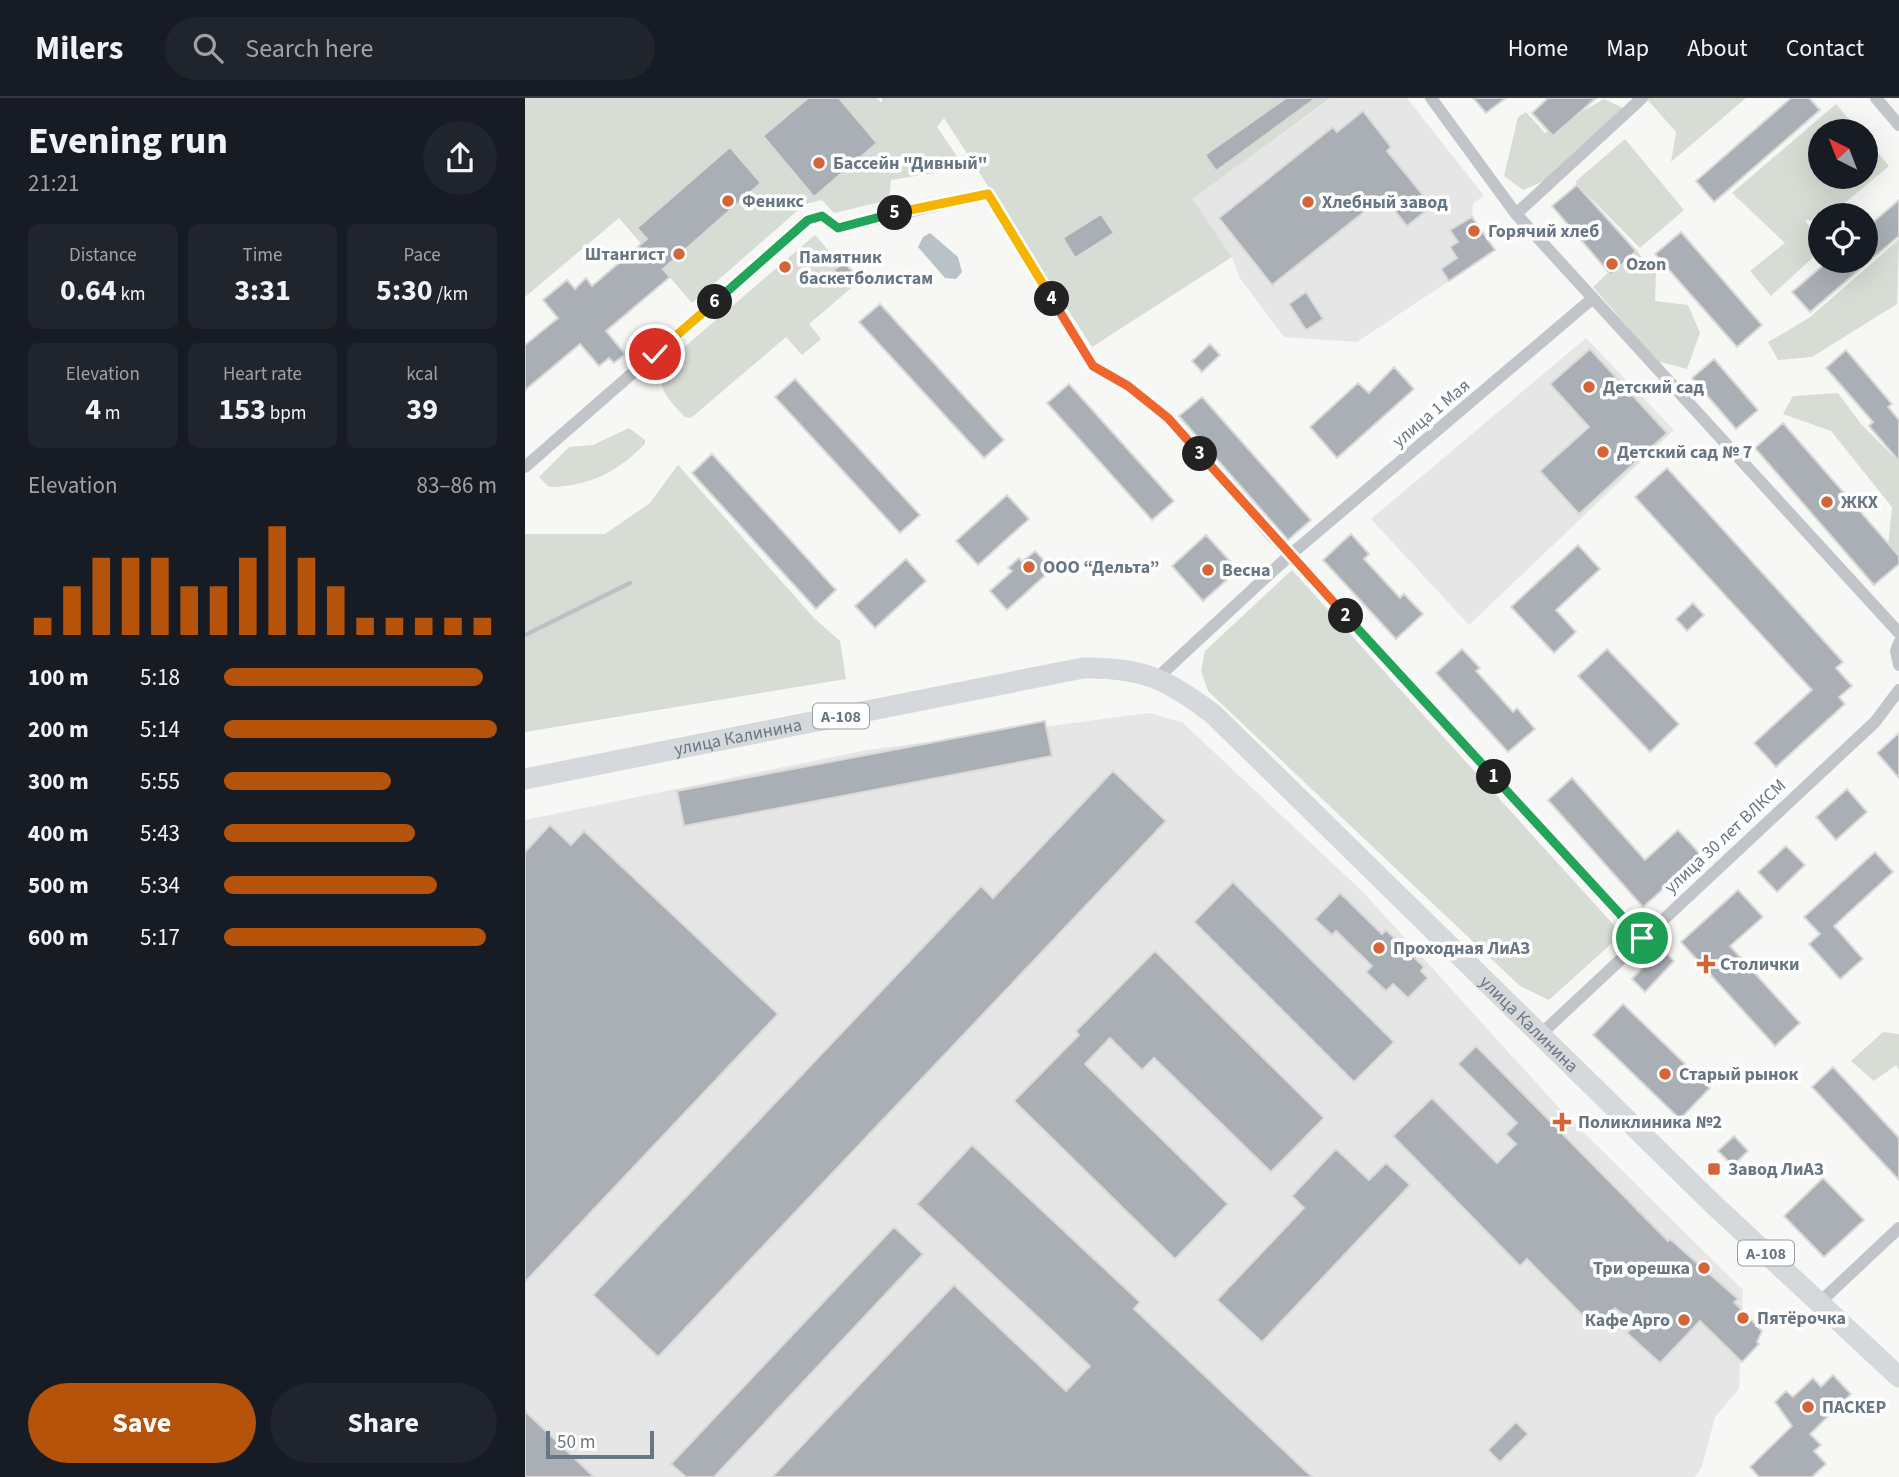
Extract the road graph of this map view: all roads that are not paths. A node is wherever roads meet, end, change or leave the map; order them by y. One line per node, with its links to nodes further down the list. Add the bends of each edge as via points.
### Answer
1 (1431, 98): 5 (street)
2 (1642, 98): 5 (street)
3 (1876, 98): 4 (street)
4 (1899, 125)
5 (1516, 214): 6 (street)
6 (1593, 298): 8 (street, улица 1 Мая); 9 (street)
7 (525, 467): 8 (street, via 808,220 822,216 838,228 988,194 1093,366 1128,386 1168,418)
8 (1290, 555): 12 (street); 15 (street)
9 (1899, 633)
10 (1899, 643): 11 (street)
11 (1899, 666)
12 (1157, 678): 14 (highway, улица Калинина / А-108, via 1120,668 1083,668); 16 (highway, улица Калинина / А-108, via 1213,715)
13 (1899, 690): 15 (street, улица 30 лет ВЛКСМ, via 1875,722)
14 (525, 779)
15 (1642, 938): 16 (street, улица 30 лет ВЛКСМ)
16 (1541, 1034): 18 (highway, улица Калинина / А-108)
17 (1899, 1228): 18 (street)
18 (1819, 1303): 19 (highway, улица Калинина / А-108)
19 (1899, 1377)

